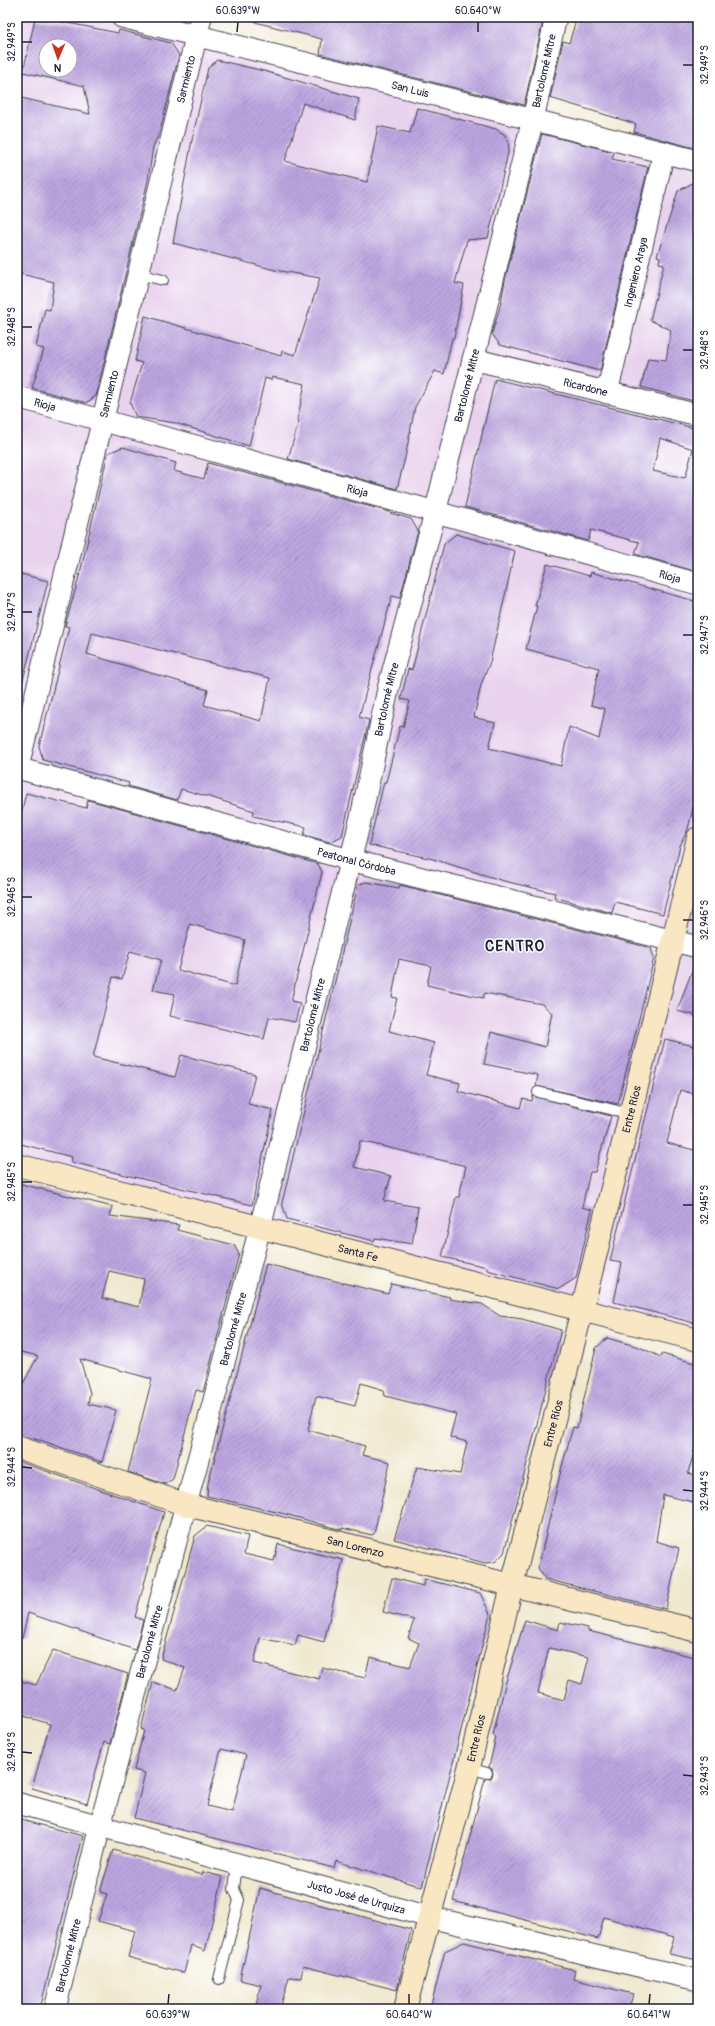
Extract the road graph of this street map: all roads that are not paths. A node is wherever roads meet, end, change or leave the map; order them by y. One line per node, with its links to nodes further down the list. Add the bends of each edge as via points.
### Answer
1 (122, 17): 3 (street, San Luis)
2 (556, 17): 4 (street, Bartolomé Mitre)
3 (199, 26): 4 (street, San Luis); 7 (street, Sarmiento)
4 (533, 119): 5 (street, San Luis); 9 (street, Bartolomé Mitre)
5 (664, 152): 6 (street, San Luis); 10 (street, Ingeniero Araya)
6 (698, 161)
7 (138, 274): 8 (lane); 13 (street, Sarmiento)
8 (163, 280)
9 (473, 359): 10 (street, Ricardone); 14 (street, Bartolomé Mitre)
10 (607, 393): 12 (street, Ricardone)
11 (17, 397): 13 (street, Rioja)
12 (698, 415)
13 (102, 421): 14 (street, Rioja); 16 (street, Sarmiento)
14 (434, 513): 15 (street, Rioja); 18 (street, Bartolomé Mitre, via 388,689)
15 (698, 584)
16 (17, 769): 18 (street, Peatonal Córdoba)
17 (698, 838): 19 (main road, Entre Ríos)
18 (350, 860): 19 (street, Peatonal Córdoba); 24 (street, Bartolomé Mitre)
19 (673, 940): 20 (street, Peatonal Córdoba); 22 (main road, Entre Ríos)
20 (698, 947)
21 (538, 1092): 22 (lane)
22 (631, 1114): 25 (main road, Entre Ríos)
23 (17, 1165): 24 (main road, Santa Fe)
24 (260, 1228): 25 (main road, Santa Fe); 28 (street, Bartolomé Mitre)
25 (582, 1310): 26 (main road, Santa Fe); 29 (main road, Entre Ríos)
26 (698, 1340)
27 (17, 1447): 28 (main road, San Lorenzo)
28 (187, 1505): 29 (main road, San Lorenzo); 32 (street, Bartolomé Mitre)
29 (512, 1585): 30 (main road, San Lorenzo); 34 (main road, Entre Ríos, via 478,1771)
30 (698, 1631)
31 (17, 1803): 32 (street, Justo José de Urquiza)
32 (100, 1826): 33 (street, Justo José de Urquiza); 37 (street, Bartolomé Mitre)
33 (237, 1864): 34 (street, Justo José de Urquiza); 35 (lane, via 234,1889 239,1900)
34 (429, 1917): 36 (street, Justo José de Urquiza); 38 (main road, Entre Ríos)
35 (219, 1979)
36 (698, 1980)
37 (55, 2009)
38 (405, 2009)

